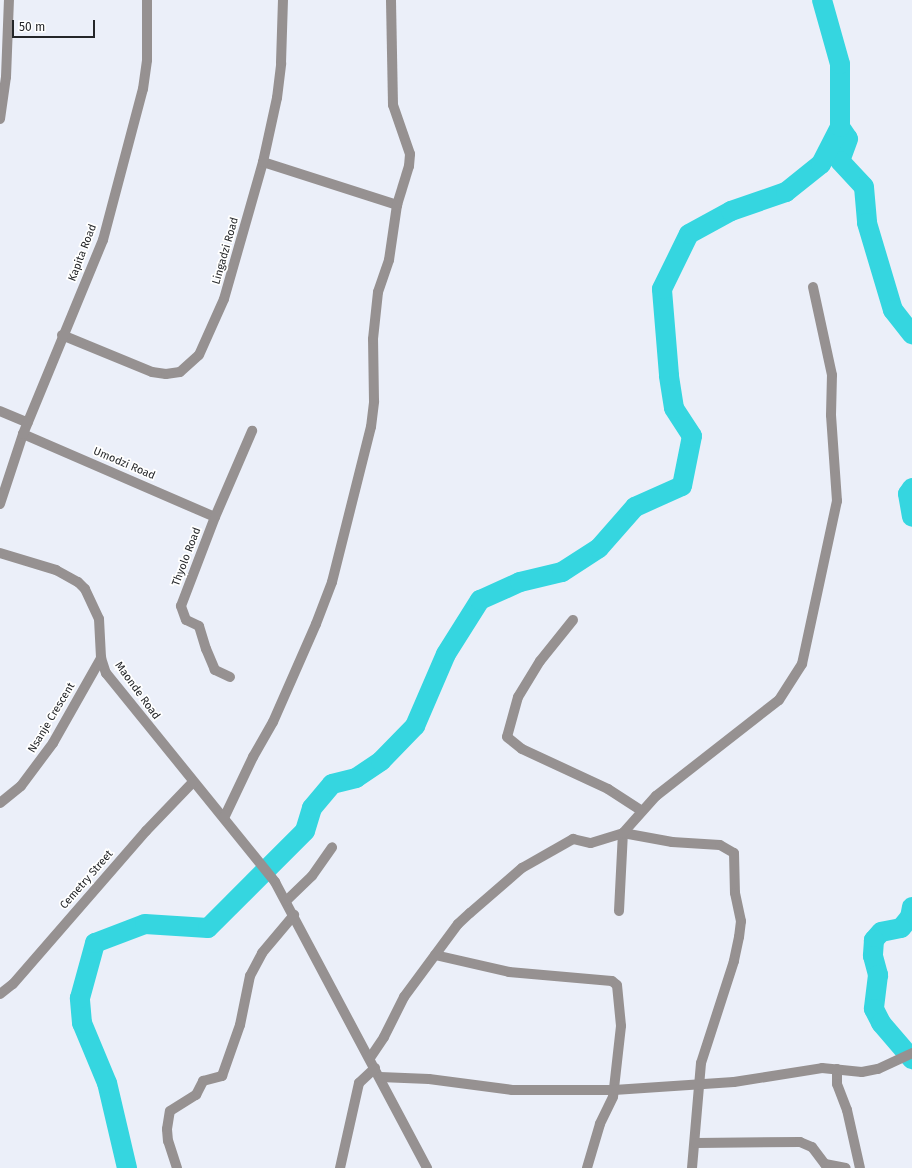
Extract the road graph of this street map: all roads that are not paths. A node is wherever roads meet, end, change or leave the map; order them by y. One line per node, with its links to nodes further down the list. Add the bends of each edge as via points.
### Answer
1 (9, 0): 5 (street, via 6,77)
2 (147, 0): 9 (street, Kapita Road, via 147,60 143,90 97,256)
3 (283, 0): 6 (street, Lingadzi Road, via 277,98)
4 (391, 0): 7 (street, via 392,97 394,112 410,154)
5 (0, 119)
6 (263, 162): 7 (street); 9 (street, Lingadzi Road, via 224,299 199,355 190,366 180,372 152,372)
7 (397, 205): 23 (street, via 389,260 378,292 371,427 332,582 298,668)
8 (813, 287): 22 (street, via 832,375 831,416 837,501 802,664 779,700 656,796)
9 (62, 335): 11 (street, Kapita Road)
10 (0, 411): 11 (street)
11 (28, 423): 13 (street, Kapita Road)
12 (252, 431): 15 (street, Thyolo Road)
13 (23, 434): 14 (street, Kapita Road); 15 (street, Umodzi Road)
14 (0, 504)
15 (215, 517): 19 (street, Thyolo Road, via 181,606 186,620 199,626 215,670)
16 (0, 553): 18 (street, Maonde Road, via 56,570 86,589 99,619)
17 (573, 620): 22 (street, via 540,661 518,697 507,737 522,749 608,789)
18 (101, 658): 20 (street, Maonde Road, via 106,673); 21 (street, Nsanje Crescent, via 53,743 21,786)
19 (230, 677)
20 (193, 782): 23 (street, Maonde Road); 30 (street, Cemetry Street, via 146,831 13,984)
21 (0, 803)
22 (642, 811): 24 (street)
23 (224, 818): 26 (street, Maonde Road, via 275,882)
24 (623, 834): 27 (street); 29 (street, via 591,843 573,839 539,857 466,917); 35 (street, via 672,842 720,845 734,853 735,893 741,921 739,937 729,978 704,1052)
25 (332, 847): 26 (street, via 312,876)
26 (286, 901): 28 (street, Maonde Road)
27 (619, 911)
28 (294, 916): 32 (street, Maonde Road); 38 (street, via 262,953 250,976 240,1025 222,1076 203,1082 196,1095 170,1111 168,1141)
29 (435, 956): 32 (street, via 404,997 384,1037); 36 (street, via 517,974 612,981 617,985 619,993 621,1026)
30 (0, 994)
31 (912, 1053): 33 (street, via 870,1071)
32 (370, 1058): 34 (street, Maonde Road)
33 (837, 1069): 35 (street, via 822,1068 750,1080); 44 (street, via 837,1084 847,1110)
34 (378, 1072): 36 (street, via 498,1089); 39 (street, via 359,1084); 40 (street, Maonde Road)
35 (698, 1085): 36 (street); 37 (street)
36 (614, 1090): 41 (street, via 598,1129)
37 (696, 1143): 42 (street); 43 (street, via 800,1142 812,1147 825,1164)
38 (177, 1168)
39 (340, 1168)
40 (427, 1168)
41 (587, 1168)
42 (692, 1168)
43 (846, 1168)
44 (860, 1168)

